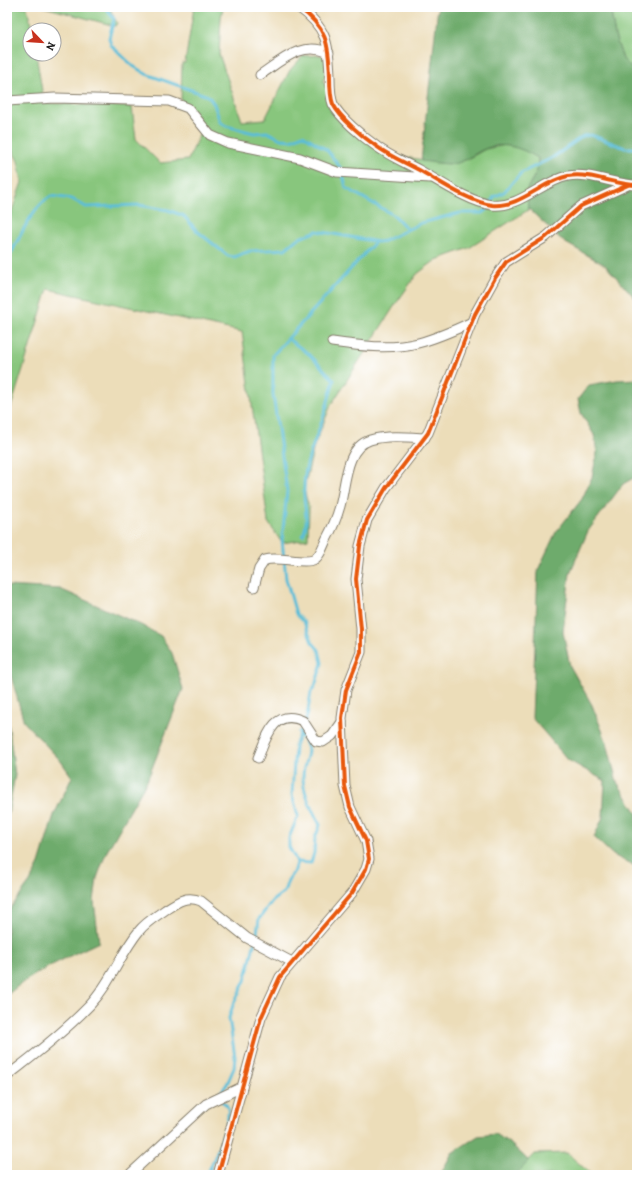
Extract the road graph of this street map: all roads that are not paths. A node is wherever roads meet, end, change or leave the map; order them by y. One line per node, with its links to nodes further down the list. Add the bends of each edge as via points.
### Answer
1 (298, 7): 2 (street, via 318,25 327,40)
2 (329, 54): 3 (street, via 313,48 296,52); 5 (street, via 331,93 337,110 375,146)
3 (260, 75)
4 (7, 101): 5 (street, via 54,98 169,101 188,108 210,135 228,144 300,158 337,172)
5 (433, 178): 6 (street, via 493,205 516,200 552,181 570,176)
6 (632, 185): 7 (street, via 581,206 546,237 506,262)
7 (472, 322): 8 (street, via 410,345 377,346); 9 (street)
8 (332, 342)
9 (425, 438): 10 (street, via 379,438 359,446 349,464 333,526 317,557 310,560 265,560 259,569); 11 (street, via 386,488 367,520 362,534 356,579 361,652 346,690)
10 (254, 587)
11 (342, 722): 12 (street, via 332,736 323,742 316,741 299,719 278,721 269,731); 13 (street, via 347,800 366,841 369,859 352,893)
12 (258, 758)
13 (292, 962): 14 (street, via 247,938 201,901 182,899 150,920 139,932 91,1004); 15 (street, via 280,977 266,1006)
14 (7, 1076)
15 (242, 1087): 16 (street, via 206,1104); 17 (street)
16 (129, 1175)
17 (218, 1175)

